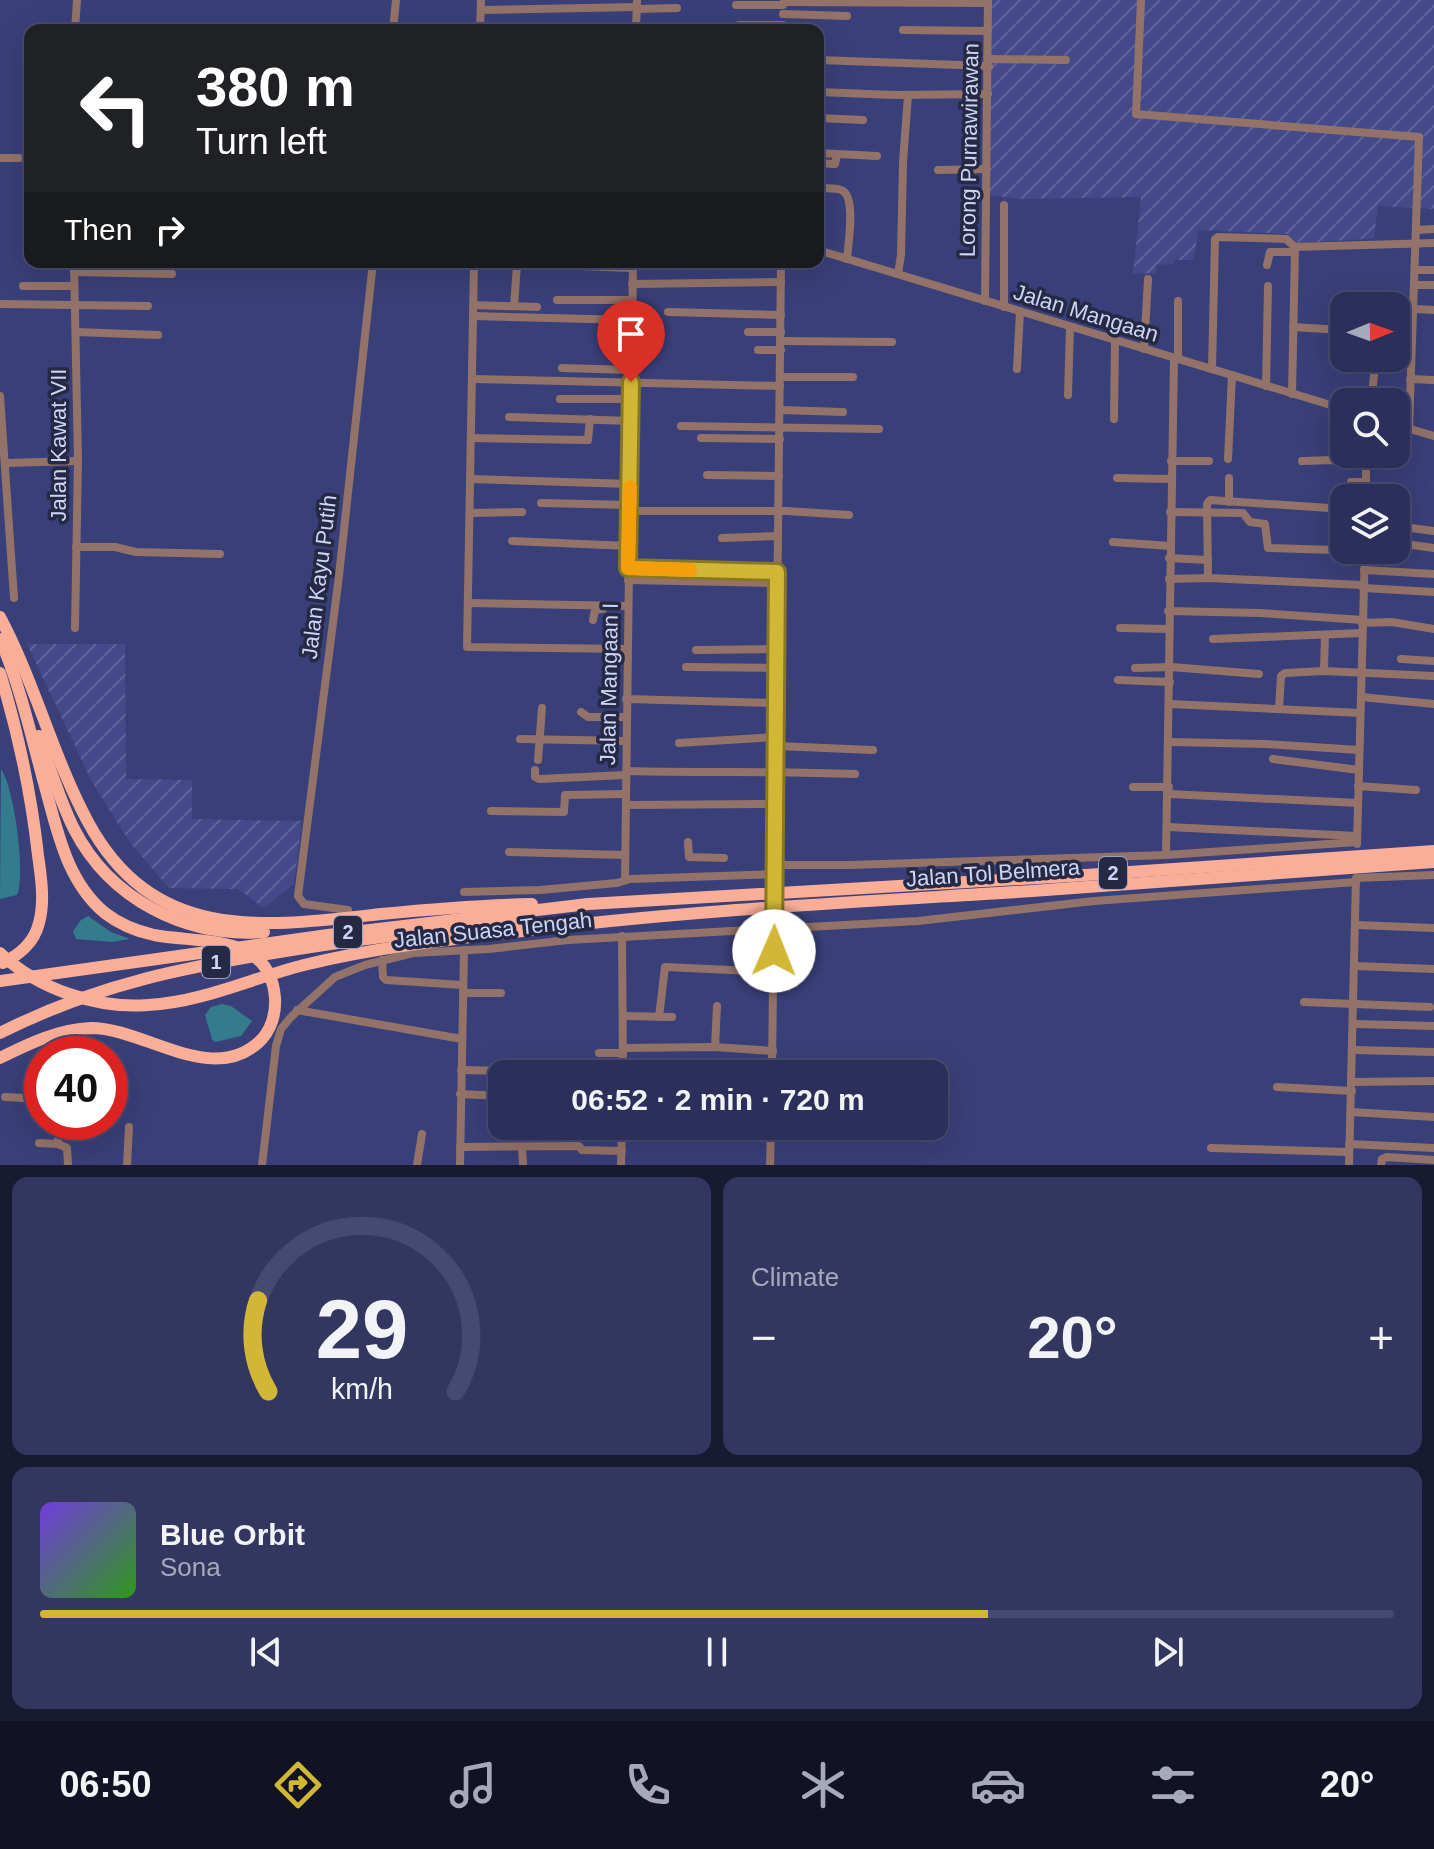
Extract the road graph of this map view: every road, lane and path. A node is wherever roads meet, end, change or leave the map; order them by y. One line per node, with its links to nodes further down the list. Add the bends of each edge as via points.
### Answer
1 (77, 0): 11 (street)
2 (396, 0): 12 (street)
3 (1141, 0): 34 (street, via 1136,114 1419,137)
4 (988, 1): 8 (street); 14 (street, Lorong Purnawirawan)
5 (481, 5): 6 (street)
6 (637, 5): 9 (street)
7 (736, 5): 8 (street)
8 (784, 5): 10 (street)
9 (677, 8)
10 (847, 16)
11 (75, 24)
12 (394, 24)
13 (903, 30): 14 (street)
14 (988, 31): 17 (street, Lorong Purnawirawan)
15 (824, 60): 17 (street)
16 (1066, 60): 17 (street)
17 (989, 62): 19 (street, Lorong Purnawirawan)
18 (824, 92): 20 (street)
19 (988, 94): 20 (street); 29 (street, Lorong Purnawirawan)
20 (908, 95): 51 (street)
21 (824, 118): 22 (street)
22 (863, 120)
23 (824, 154): 24 (street)
24 (837, 155): 25 (street); 28 (street, via 835,164)
25 (877, 156)
26 (0, 158): 27 (street)
27 (19, 158)
28 (824, 163)
29 (986, 169): 30 (street); 62 (street, Lorong Purnawirawan)
30 (938, 170)
31 (824, 188): 39 (street, via 847,195)
32 (1004, 205): 70 (street)
33 (1434, 229): 34 (street)
34 (1416, 230): 35 (street)
35 (1416, 243): 36 (street); 37 (street); 48 (street)
36 (1434, 243)
37 (1295, 249): 40 (street, via 1270,252); 80 (street); 93 (street, via 1286,239 1214,241)
38 (824, 252): 39 (street, Jalan Mangaan)
39 (847, 259): 51 (street, Jalan Mangaan)
40 (1267, 265)
41 (74, 268): 58 (street, Jalan Kawat VII)
42 (88, 268): 50 (street)
43 (372, 268): 262 (street, Jalan Kayu Putih, via 298,896 304,904)
44 (474, 268): 66 (street)
45 (517, 268): 68 (street)
46 (633, 268): 54 (street, Jalan Mangaan I)
47 (781, 268): 53 (street)
48 (1415, 270): 49 (street); 55 (street)
49 (1434, 270)
50 (172, 274)
51 (898, 274): 62 (street, Jalan Mangaan)
52 (1148, 279): 88 (street)
53 (781, 282): 54 (street); 75 (street)
54 (632, 284): 61 (street, Jalan Mangaan I)
55 (1415, 285): 56 (street); 71 (street)
56 (1434, 285)
57 (23, 286): 58 (street)
58 (74, 286): 65 (street, Jalan Kawat VII)
59 (1268, 286): 102 (street)
60 (557, 300): 61 (street)
61 (632, 300): 78 (street, Jalan Mangaan I)
62 (985, 301): 70 (street, Jalan Mangaan)
63 (1178, 301): 90 (street)
64 (0, 304): 65 (street)
65 (75, 305): 67 (street); 82 (street, Jalan Kawat VII)
66 (473, 305): 68 (street); 76 (street)
67 (148, 306)
68 (516, 306): 69 (street); 77 (street)
69 (537, 307)
70 (1004, 307): 73 (street, Jalan Mangaan)
71 (1414, 309): 72 (street); 98 (street)
72 (1434, 310)
73 (1020, 311): 79 (street, Jalan Mangaan); 92 (street)
74 (668, 312): 75 (street)
75 (781, 315): 86 (street)
76 (473, 316): 77 (street); 97 (street)
77 (518, 317): 78 (street)
78 (632, 320): 94 (street, Jalan Mangaan I)
79 (1070, 327): 85 (street, Jalan Mangaan); 105 (street)
80 (1293, 327): 81 (street); 104 (street)
81 (1330, 329)
82 (76, 332): 84 (street); 128 (street, Jalan Kawat VII)
83 (748, 332): 86 (street)
84 (158, 335)
85 (1115, 340): 88 (street, Jalan Mangaan); 114 (street)
86 (781, 341): 87 (street); 89 (street); 101 (street)
87 (892, 342)
88 (1144, 349): 90 (street, Jalan Mangaan)
89 (758, 350)
90 (1176, 358): 93 (street, Jalan Mangaan); 129 (street)
91 (562, 368): 94 (street)
92 (1017, 369)
93 (1212, 369): 95 (street, Jalan Mangaan)
94 (631, 370): 100 (street, Jalan Mangaan I)
95 (1232, 375): 102 (street, Jalan Mangaan); 126 (street)
96 (853, 377): 101 (street)
97 (472, 379): 100 (street); 122 (street)
98 (1410, 379): 99 (street); 103 (street)
99 (1434, 380)
100 (631, 382): 101 (street); 108 (street, Jalan Mangaan I)
101 (780, 382): 110 (street)
102 (1266, 386): 104 (street, Jalan Mangaan)
103 (1410, 388)
104 (1292, 394): 109 (street, Jalan Mangaan)
105 (1068, 395)
106 (0, 396): 132 (street)
107 (560, 399): 108 (street)
108 (631, 399): 115 (street, Jalan Mangaan I)
109 (1330, 405)
110 (780, 410): 111 (street); 117 (street)
111 (843, 412)
112 (509, 417): 113 (street)
113 (590, 419): 115 (street); 122 (street, via 588,440)
114 (1114, 419)
115 (631, 421): 142 (street, Jalan Mangaan I)
116 (681, 426): 118 (street)
117 (780, 426): 118 (street); 119 (street); 125 (street)
118 (737, 427): 124 (street)
119 (879, 429)
120 (1410, 429): 121 (street)
121 (1434, 436)
122 (471, 438): 138 (street)
123 (701, 438): 124 (street)
124 (737, 438): 125 (street)
125 (780, 439): 135 (street)
126 (1228, 459)
127 (1330, 460): 131 (street)
128 (78, 461): 132 (street); 165 (street, Jalan Kawat VII)
129 (1171, 461): 130 (street); 139 (street)
130 (1209, 461)
131 (1302, 461)
132 (6, 463): 157 (street)
133 (1366, 468): 141 (street)
134 (707, 475): 135 (street)
135 (779, 476): 147 (street)
136 (1117, 478): 139 (street)
137 (1229, 478): 143 (street)
138 (471, 479): 142 (street); 150 (street)
139 (1170, 479): 149 (street)
140 (1351, 482): 141 (street)
141 (1366, 482)
142 (630, 484): 145 (street, Jalan Mangaan I)
143 (1231, 502): 146 (street); 151 (street, via 1210,500); 152 (street)
144 (541, 503): 145 (street)
145 (629, 508): 147 (street); 163 (street, Jalan Mangaan I)
146 (1330, 508)
147 (778, 511): 153 (street); 158 (street)
148 (522, 512): 150 (street)
149 (1170, 512): 151 (street); 164 (street)
150 (470, 513): 183 (street)
151 (1207, 513): 152 (street); 170 (street)
152 (1243, 513): 167 (street, via 1250,522 1265,524 1268,548)
153 (849, 515)
154 (1410, 528): 155 (street)
155 (1434, 531)
156 (0, 534): 157 (street)
157 (10, 535): 182 (street)
158 (778, 536): 159 (street); 174 (street)
159 (722, 538)
160 (512, 541): 163 (street)
161 (1113, 542): 164 (street)
162 (1410, 545): 166 (street)
163 (629, 546): 172 (street, Jalan Mangaan I)
164 (1170, 546): 169 (street)
165 (76, 547): 168 (street); 189 (street, Jalan Kawat VII)
166 (1434, 548)
167 (1330, 549)
168 (220, 554)
169 (1169, 558): 170 (street); 177 (street)
170 (1208, 560): 176 (street)
171 (1364, 564): 173 (street)
172 (628, 568): 174 (street); 178 (street, Jalan Mangaan I)
173 (1364, 570): 175 (street); 180 (street)
174 (777, 572): 179 (street)
175 (1434, 574)
176 (1208, 578): 177 (street); 180 (street)
177 (1169, 579): 185 (street)
178 (628, 580): 179 (street); 184 (street, Jalan Mangaan I)
179 (777, 583): 198 (street)
180 (1364, 587): 181 (street); 188 (street)
181 (1434, 592)
182 (14, 598)
183 (468, 603): 184 (street); 197 (street, via 467,647)
184 (628, 608): 187 (street, via 597,610); 197 (street, Jalan Mangaan I)
185 (1168, 611): 188 (street); 191 (street)
186 (0, 617): 263 (highway, via 95,835 128,877 158,899 198,916 250,924)
187 (593, 620)
188 (1363, 622): 192 (street); 193 (street)
189 (75, 628)
190 (1120, 628): 191 (street)
191 (1169, 629): 203 (street)
192 (1434, 629)
193 (1362, 633): 194 (street); 209 (street)
194 (1325, 635): 196 (street); 206 (street)
195 (0, 637): 263 (highway, via 74,830 104,872 141,903 187,924 242,933); 298 (highway, via 63,849 80,885 125,926 241,948 263,965 275,1009 258,1043 228,1057 200,1057 100,1029 74,1030)
196 (1213, 639)
197 (627, 649): 214 (street, Jalan Mangaan I)
198 (776, 649): 199 (street); 204 (street)
199 (696, 650)
200 (1401, 659): 201 (street)
201 (1434, 661)
202 (686, 667): 204 (street)
203 (1171, 667): 205 (street); 208 (street); 212 (street)
204 (776, 668): 215 (street)
205 (1135, 668)
206 (1324, 671): 209 (street); 219 (street, via 1282,674)
207 (0, 673): 273 (highway, via 27,778 42,904 26,947)
208 (1259, 674)
209 (1361, 674): 210 (street); 213 (street)
210 (1434, 676)
211 (1118, 680): 212 (street)
212 (1170, 682): 216 (street)
213 (1361, 697): 217 (street); 221 (street)
214 (626, 699): 215 (street); 222 (street, Jalan Mangaan I)
215 (776, 703): 226 (street)
216 (1170, 704): 219 (street); 227 (street)
217 (1434, 704)
218 (542, 708): 224 (street)
219 (1279, 709): 221 (street)
220 (581, 712): 222 (street, via 588,717)
221 (1360, 713): 230 (street)
222 (626, 717): 225 (street, Jalan Mangaan I)
223 (520, 739): 224 (street)
224 (540, 739): 225 (street); 232 (street)
225 (626, 741): 236 (street, Jalan Mangaan I)
226 (776, 742): 228 (street); 229 (street); 235 (street)
227 (1170, 742): 230 (street); 240 (street)
228 (679, 743)
229 (873, 750)
230 (1359, 750): 234 (street)
231 (1273, 759): 234 (street)
232 (538, 760)
233 (535, 770): 236 (street, via 539,779)
234 (1359, 770): 238 (street)
235 (775, 771): 236 (street); 237 (street); 244 (street)
236 (627, 773): 242 (street, Jalan Mangaan I)
237 (855, 774)
238 (1358, 786): 241 (street); 243 (street)
239 (1133, 787): 240 (street)
240 (1169, 790): 243 (street); 247 (street)
241 (1416, 790)
242 (626, 794): 245 (street, Jalan Mangaan I); 246 (street, via 566,795 564,812)
243 (1358, 803): 248 (street)
244 (776, 804): 245 (street); 255 (street)
245 (627, 805): 252 (street, Jalan Mangaan I)
246 (491, 811)
247 (1168, 827): 248 (street); 253 (street)
248 (1357, 841): 253 (street)
249 (688, 842): 257 (street, via 689,857 725,855)
250 (1434, 851): 261 (highway, Jalan Tol Belmera / 2)
251 (509, 852): 252 (street)
252 (625, 855): 258 (street, Jalan Mangaan I)
253 (1166, 855): 255 (street)
254 (1434, 862): 264 (highway, Jalan Tol Belmera / 2)
255 (775, 870): 257 (street); 268 (street)
256 (1434, 875): 259 (street, Jalan Suasa Tengah)
257 (724, 877): 258 (street)
258 (625, 879): 260 (street, via 540,890)
259 (1356, 880): 265 (street); 268 (street, Jalan Suasa Tengah)
260 (464, 892)
261 (611, 902): 263 (highway); 277 (highway, 2, via 384,927)
262 (348, 910)
263 (432, 910)
264 (603, 921): 267 (highway, 2); 271 (highway, via 352,954 194,998 136,1005 96,1001 53,987)
265 (1357, 925): 266 (street); 274 (street)
266 (1434, 928)
267 (443, 930): 290 (highway, 1, via 153,975 91,994)
268 (775, 930): 269 (street, Jalan Suasa Tengah); 276 (street)
269 (622, 936): 270 (street, Jalan Suasa Tengah); 285 (street)
270 (464, 950): 272 (street, Jalan Suasa Tengah); 278 (street)
271 (0, 953)
272 (382, 960): 278 (street, via 386,980); 284 (street, Jalan Suasa Tengah, via 335,977)
273 (0, 964)
274 (1355, 966): 275 (street); 281 (street)
275 (1434, 969)
276 (773, 972): 286 (street, via 665,967); 295 (street)
277 (0, 981)
278 (463, 989): 279 (street); 291 (street)
279 (501, 993)
280 (1304, 1002): 281 (street)
281 (1354, 1003): 283 (street); 288 (street)
282 (717, 1006): 292 (street)
283 (1430, 1007)
284 (297, 1010): 291 (street); 328 (street, Jalan Suasa Tengah, via 278,1038)
285 (623, 1016): 286 (street); 294 (street)
286 (659, 1017): 287 (street)
287 (672, 1017)
288 (1354, 1024): 289 (street); 293 (street)
289 (1434, 1026)
290 (0, 1033)
291 (462, 1039): 301 (street)
292 (715, 1047): 294 (street); 295 (street)
293 (1354, 1050): 296 (street); 304 (street)
294 (623, 1051): 297 (street); 299 (street)
295 (773, 1051): 300 (street)
296 (1434, 1052)
297 (599, 1053)
298 (0, 1058)
299 (623, 1060)
300 (773, 1060)
301 (461, 1070): 302 (street); 306 (street)
302 (488, 1071)
303 (1434, 1081): 304 (street)
304 (1351, 1086): 305 (street); 310 (street)
305 (1277, 1087)
306 (460, 1094): 307 (street); 319 (street)
307 (488, 1095)
308 (5, 1097): 309 (street)
309 (24, 1098)
310 (1351, 1112): 311 (street); 322 (street)
311 (1434, 1117)
312 (129, 1127): 327 (street)
313 (422, 1134): 329 (street)
314 (58, 1140): 318 (street)
315 (622, 1140): 324 (street)
316 (771, 1140): 333 (street)
317 (39, 1143): 318 (street)
318 (58, 1144): 326 (street, via 67,1148)
319 (460, 1147): 320 (street); 330 (street)
320 (522, 1147): 324 (street); 331 (street)
321 (1211, 1148): 322 (street)
322 (1349, 1148): 323 (street); 334 (street)
323 (1434, 1148)
324 (622, 1151): 332 (street)
325 (1434, 1160): 335 (street, via 1387,1157)
326 (68, 1165)
327 (127, 1165)
328 (262, 1165)
329 (417, 1165)
330 (460, 1165)
331 (523, 1165)
332 (621, 1165)
333 (770, 1165)
334 (1349, 1165)
335 (1381, 1165)

